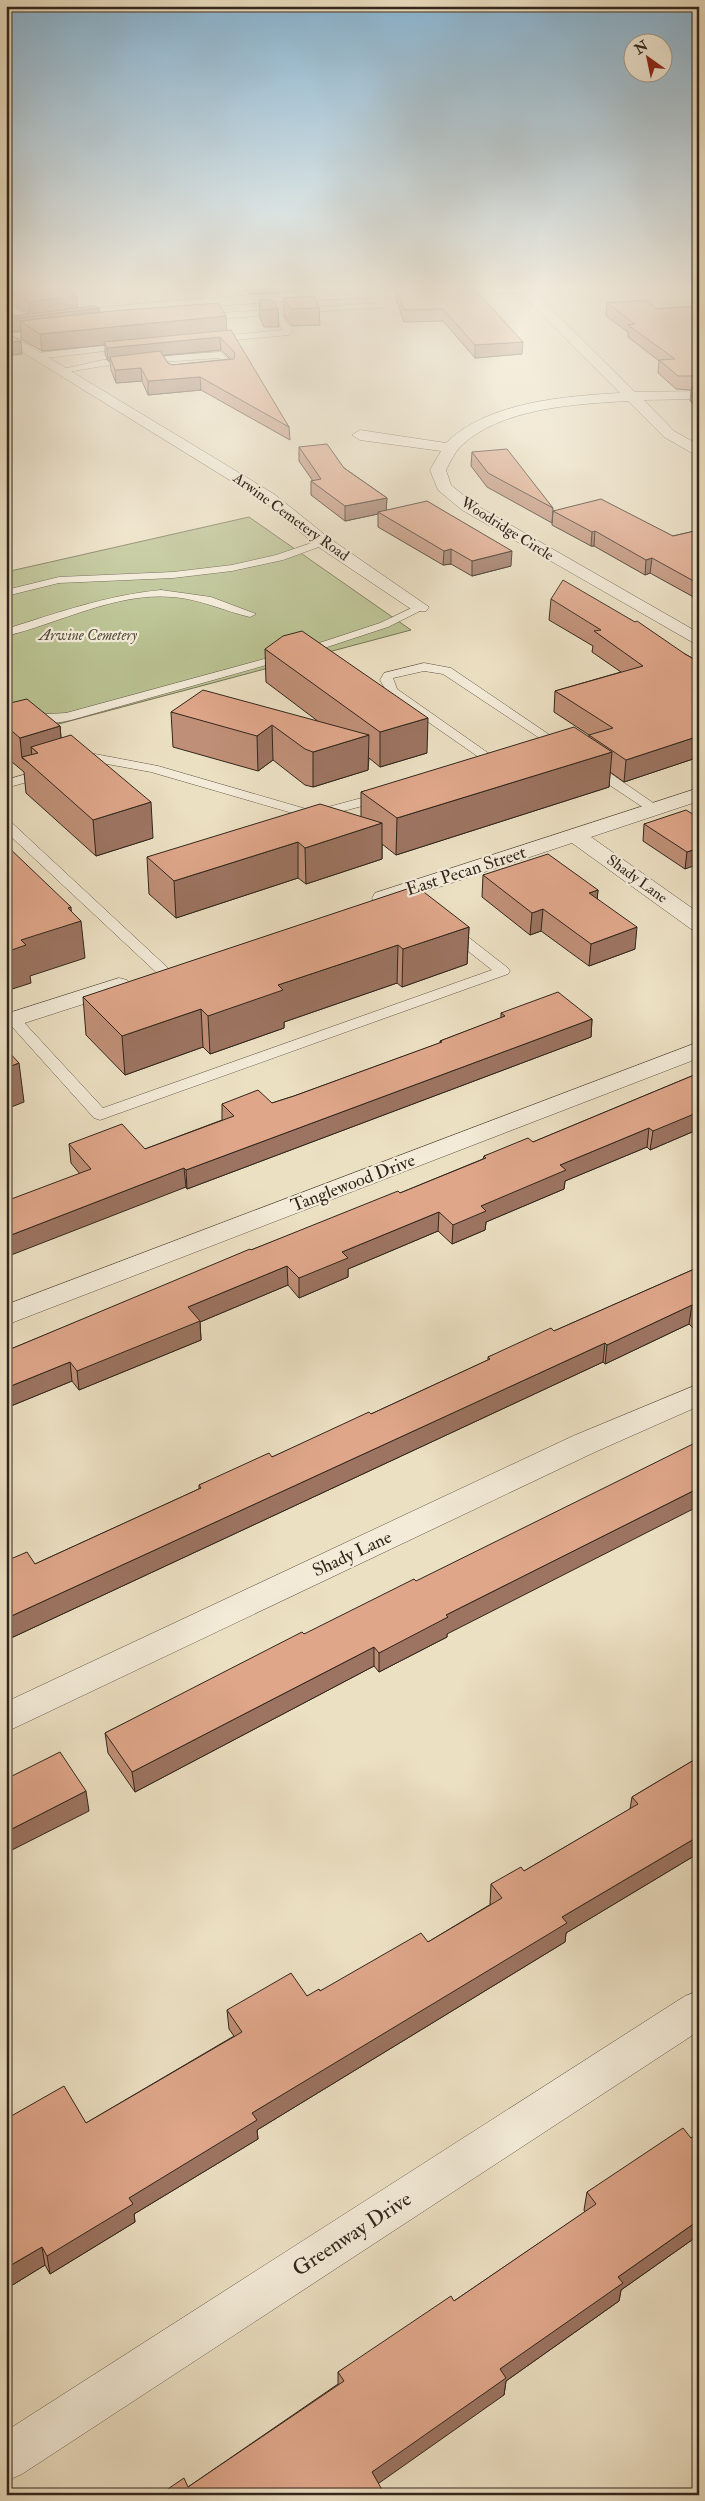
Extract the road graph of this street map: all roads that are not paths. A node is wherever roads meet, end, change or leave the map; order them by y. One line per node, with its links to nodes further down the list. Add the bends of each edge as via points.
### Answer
1 (118, 405): 7 (street, Arwine Cemetery Road, via 268,497)
2 (555, 405): 5 (street, Woodridge Circle, via 525,409 475,428)
3 (638, 405): 6 (street, via 669,434)
4 (360, 435): 5 (street)
5 (449, 448): 12 (street, Woodridge Circle, via 438,470 440,480 468,507)
6 (699, 452)
7 (323, 542): 8 (lane, via 279,558 232,568 173,575 59,580); 9 (street, Arwine Cemetery Road)
8 (6, 593)
9 (420, 607): 13 (lane, via 384,625 305,651 67,717 40,721 21,718)
10 (250, 614): 11 (lane, via 206,599 162,593 138,596)
11 (6, 633)
12 (699, 641)
13 (6, 709)
14 (540, 749): 16 (lane, via 561,746 447,671 424,667 388,676 386,680 392,691 499,761)
15 (582, 760): 20 (lane)
16 (476, 768)
17 (6, 784): 18 (lane, via 95,758 153,769 313,815)
18 (394, 793)
19 (699, 794): 20 (street, East Pecan Street)
20 (655, 808): 22 (street, East Pecan Street)
21 (6, 825): 26 (lane)
22 (575, 835): 23 (street, East Pecan Street, via 410,898); 25 (street, Shady Lane)
23 (365, 904)
24 (441, 922): 27 (lane, via 503,971 100,1115)
25 (699, 924)
26 (156, 973): 27 (street)
27 (10, 1021)
28 (699, 1050): 29 (street, Tanglewood Drive)
29 (6, 1316)
30 (699, 1394): 31 (street, Shady Lane, via 584,1444)
31 (6, 1718)
32 (699, 2009): 33 (street, Greenway Drive)
33 (6, 2458)

